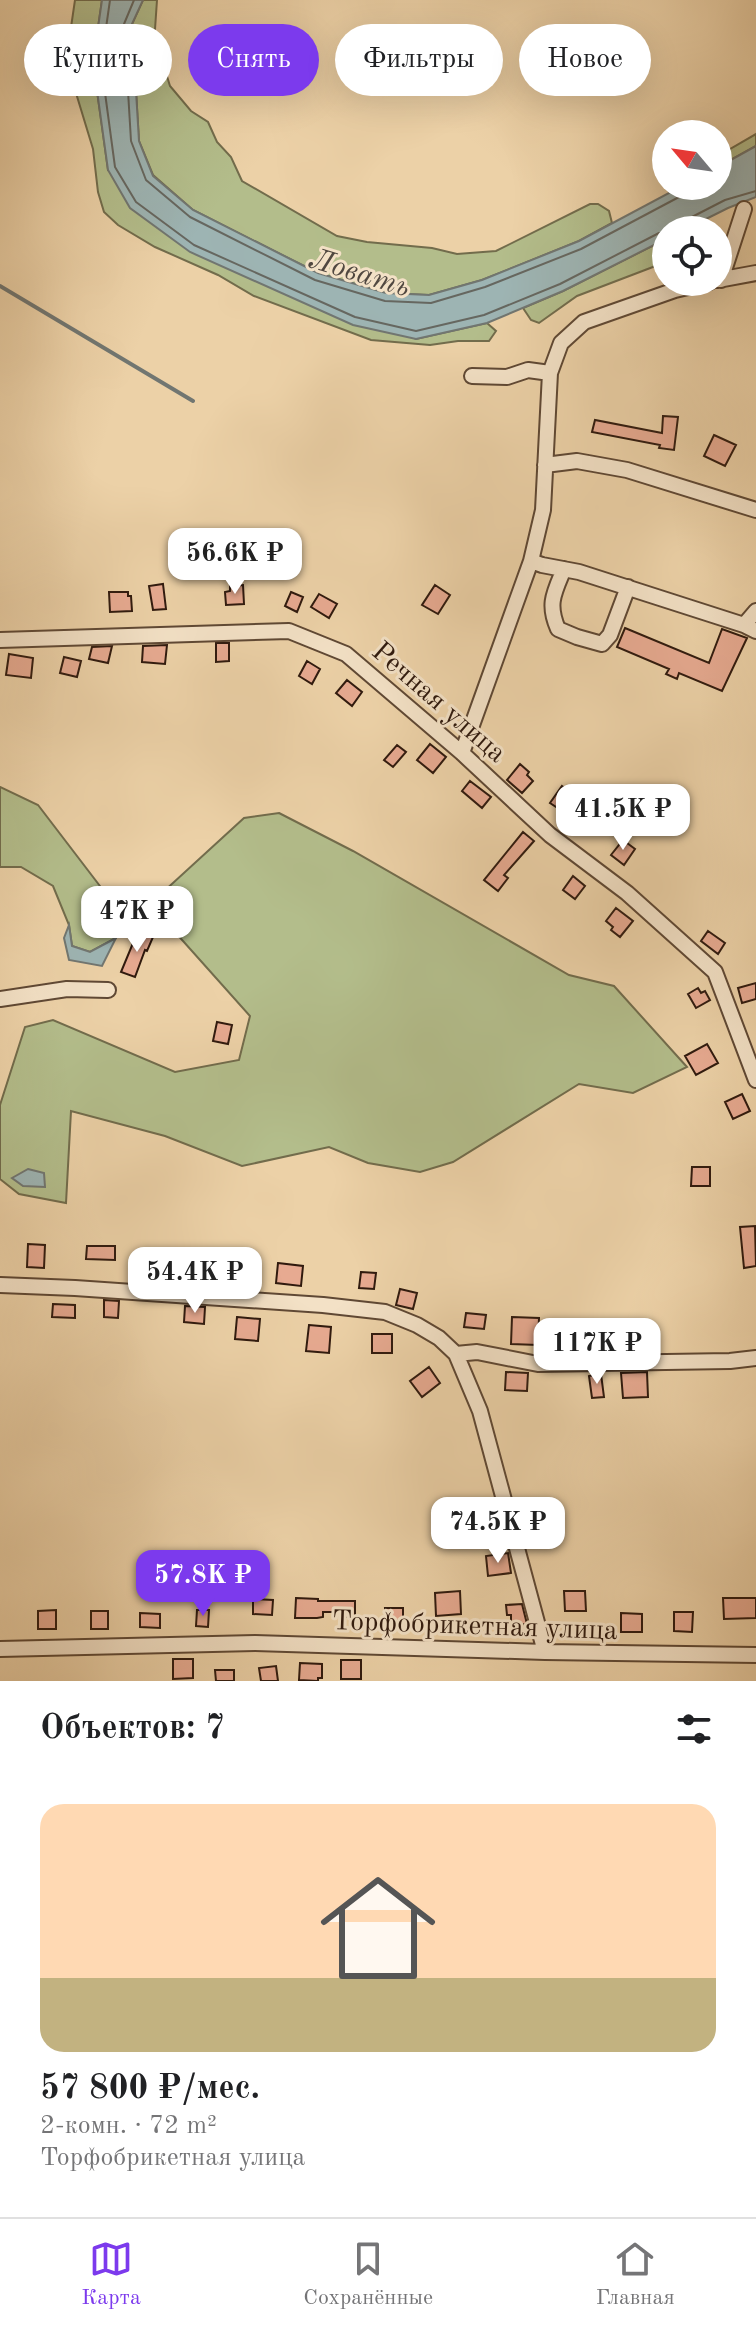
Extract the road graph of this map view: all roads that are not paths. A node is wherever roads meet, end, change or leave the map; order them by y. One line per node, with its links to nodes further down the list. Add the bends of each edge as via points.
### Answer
1 (744, 209): 2 (street)
2 (732, 241)
3 (756, 273): 4 (street)
4 (732, 278)
5 (658, 296): 6 (street, via 584,322 561,343)
6 (550, 373): 7 (street); 8 (street)
7 (472, 376)
8 (545, 465): 9 (street, via 577,461 627,470); 10 (street, via 543,510)
9 (756, 510)
10 (531, 561): 11 (street); 16 (street)
11 (564, 569): 12 (street); 12 (street, via 551,613 558,629 577,637 602,644)
12 (628, 587): 14 (street)
13 (756, 611): 14 (street)
14 (750, 628)
15 (0, 640): 16 (street, Речная улица, via 289,631 346,654)
16 (462, 753): 19 (street, Речная улица, via 550,835 627,893 715,972)
17 (108, 990): 18 (street, via 67,989)
18 (0, 999)
19 (756, 1080)
20 (0, 1285): 21 (street, via 385,1312 439,1338)
21 (456, 1354): 22 (street, via 477,1352 538,1364); 24 (street, via 480,1411)
22 (756, 1358)
23 (0, 1649): 24 (street, Торфобрикетная улица, via 255,1643)
24 (545, 1652): 25 (street, Торфобрикетная улица)
25 (756, 1655)

